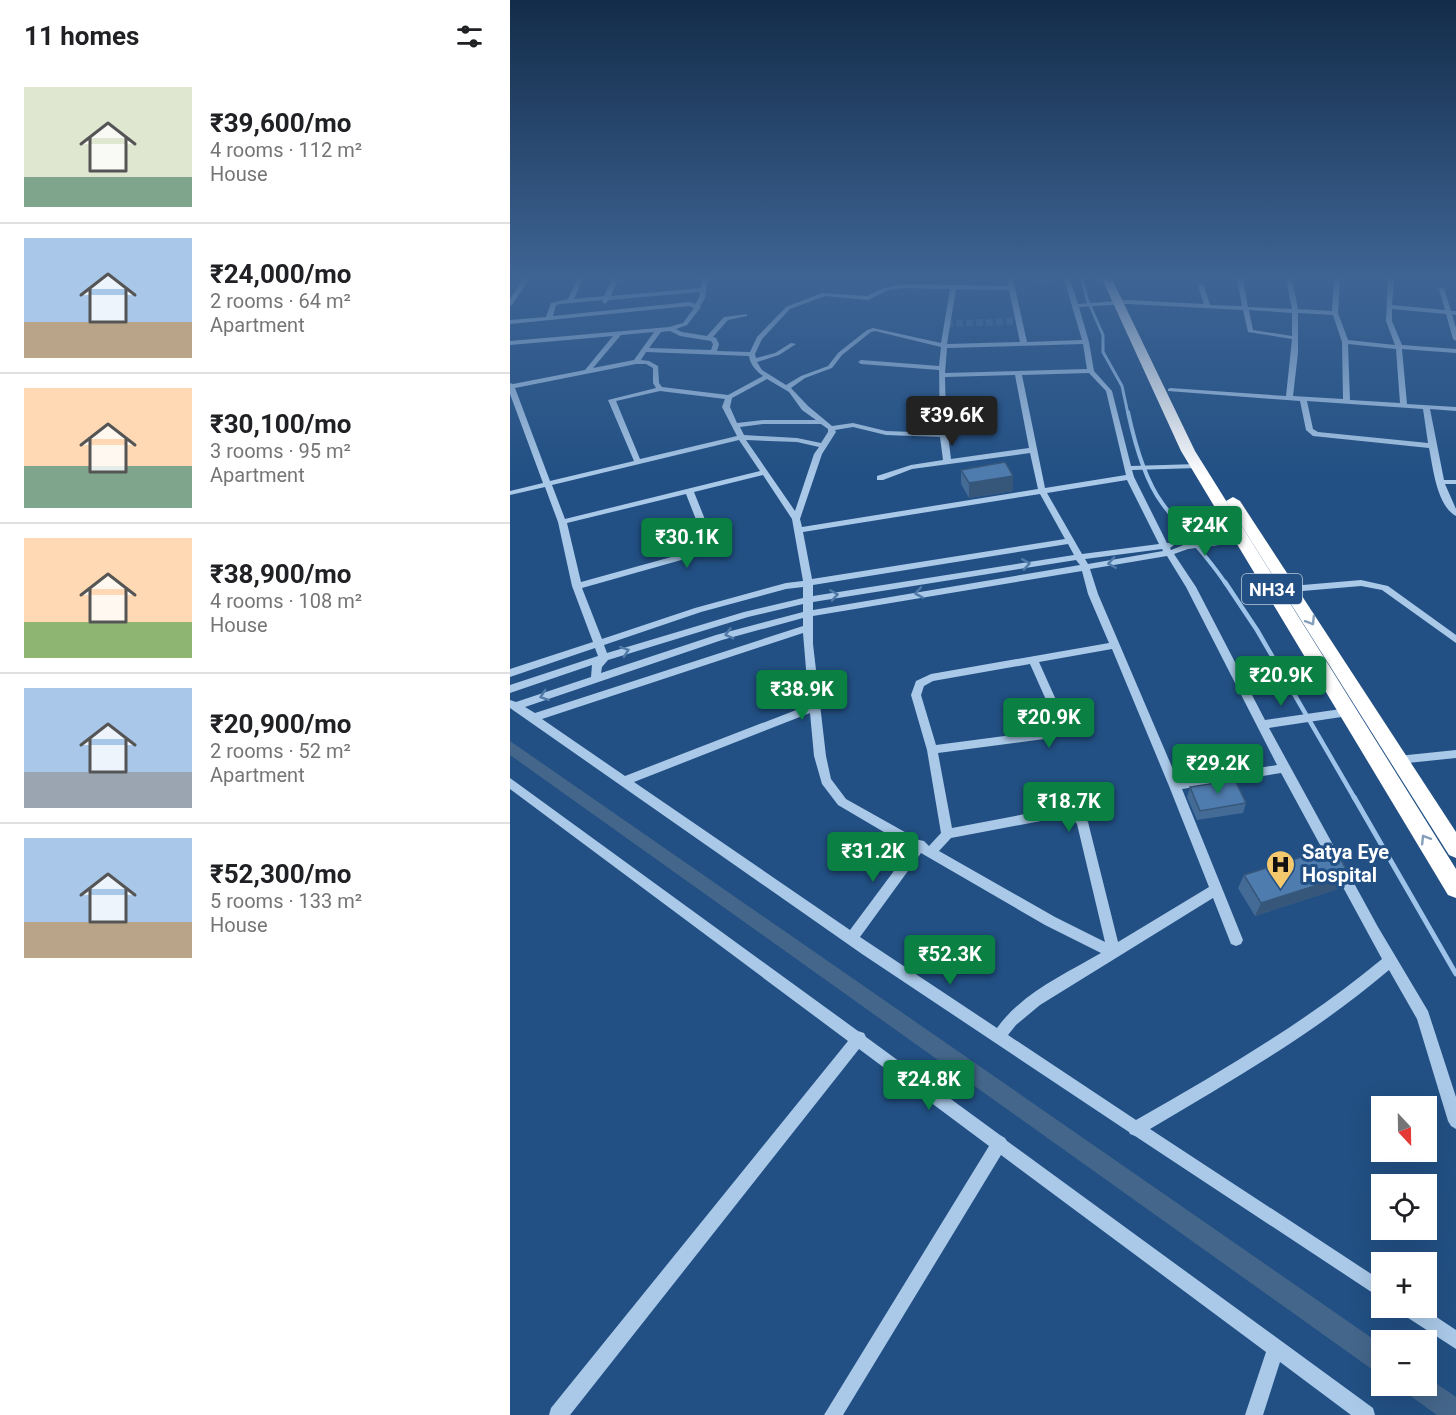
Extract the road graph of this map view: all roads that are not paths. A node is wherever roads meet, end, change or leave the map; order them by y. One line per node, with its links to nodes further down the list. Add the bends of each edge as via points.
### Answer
1 (609, 345): 24 (street)
2 (648, 345): 17 (street)
3 (715, 345): 19 (street)
4 (757, 345): 20 (street)
5 (791, 345): 20 (street, via 777,354)
6 (852, 345): 30 (street, via 830,368)
7 (940, 345): 15 (street)
8 (983, 345): 15 (street)
9 (1087, 345): 23 (street)
10 (1140, 345): 49 (highway, NH34, via 1175,428)
11 (1145, 345): 31 (highway, NH34)
12 (1293, 345): 33 (street)
13 (1346, 345): 35 (street)
14 (1378, 345): 16 (street)
15 (944, 346): 25 (street)
16 (1399, 347): 18 (street); 36 (street)
17 (645, 350): 19 (street); 21 (street)
18 (1456, 351)
19 (712, 353): 20 (street)
20 (752, 357): 27 (street)
21 (636, 362): 24 (street); 29 (street, via 656,367)
22 (861, 362): 25 (street)
23 (1091, 371): 26 (street); 51 (street, via 1109,391)
24 (586, 372): 28 (street)
25 (942, 372): 26 (street); 42 (street)
26 (1018, 374): 46 (street)
27 (766, 376): 30 (street); 32 (street)
28 (510, 386): 39 (street)
29 (660, 388): 32 (street); 47 (street, via 612,400)
30 (786, 388): 41 (street)
31 (1170, 390): 33 (street); 70 (highway, NH34, via 1202,452)
32 (729, 397): 40 (street, via 726,407)
33 (1289, 398): 34 (street)
34 (1303, 399): 35 (street); 45 (street, via 1310,430 1316,434)
35 (1347, 402): 36 (street)
36 (1404, 405): 37 (street)
37 (1426, 407): 38 (street); 45 (street)
38 (1456, 409)
39 (514, 414): 55 (street)
40 (735, 425): 41 (street); 43 (street)
41 (828, 425): 42 (street); 44 (street, via 832,432)
42 (943, 435): 48 (street)
43 (741, 437): 44 (street); 47 (street); 50 (street)
44 (822, 445): 60 (street)
45 (1433, 446): 53 (street)
46 (1034, 450): 48 (street); 57 (street)
47 (637, 460): 55 (street)
48 (947, 460): 52 (street, via 898,470)
49 (1197, 466): 51 (street, via 1143,467); 63 (highway, NH34)
50 (766, 472): 56 (street); 60 (street)
51 (1129, 473): 57 (street); 65 (street)
52 (880, 478)
53 (1440, 482): 54 (street); 59 (street, via 1449,508)
54 (1456, 482)
55 (546, 483): 58 (street); 61 (street)
56 (689, 491): 61 (street); 69 (street, via 710,546)
57 (1042, 491): 62 (street); 64 (street)
58 (510, 493)
59 (1456, 514)
60 (796, 519): 62 (street)
61 (561, 522): 69 (street)
62 (799, 530): 68 (street)
63 (1243, 539): 65 (street); 84 (highway, NH34)
64 (1070, 541): 66 (street); 68 (street)
65 (1166, 549): 66 (street); 67 (street, one-way to 67); 86 (street, via 1191,587)
66 (1079, 556): 67 (street); 71 (street, one-way to 66)
67 (1085, 567): 72 (street, one-way to 72); 76 (street)
68 (808, 583): 71 (street); 75 (street, via 731,601)
69 (577, 586): 75 (street)
70 (1291, 589): 74 (street, via 1373,584 1395,593); 89 (highway, NH34, one-way to 89)
71 (807, 600): 72 (street); 77 (street, one-way to 71, via 747,614)
72 (807, 614): 73 (street); 80 (street, one-way to 80, via 719,637)
73 (807, 628): 83 (street); 85 (street)
74 (1453, 635)
75 (598, 641): 77 (street); 79 (street)
76 (1116, 645): 78 (street); 93 (street)
77 (604, 658): 80 (street, via 597,666); 81 (street)
78 (1033, 660): 87 (street, via 931,678 920,684 916,695); 87 (street, via 1060,720 1060,730)
79 (510, 673)
80 (596, 678): 82 (street, one-way to 82)
81 (510, 689)
82 (513, 705): 85 (street)
83 (815, 707): 91 (street); 95 (street, via 825,781 842,802)
84 (1348, 712): 86 (street); 98 (highway, NH34, one-way to 84)
85 (533, 718): 91 (street)
86 (1261, 725): 90 (street)
87 (932, 750): 94 (street)
88 (1456, 754): 89 (street)
89 (1398, 760): 96 (highway, NH34)
90 (1284, 768): 93 (street); 103 (street)
91 (623, 781): 100 (street)
92 (510, 783): 104 (street)
93 (1175, 786): 99 (street)
94 (947, 834): 97 (street); 102 (street, via 1062,812 1074,814 1082,822)
95 (920, 845): 97 (street); 100 (street)
96 (1456, 849)
97 (932, 851): 102 (street, via 1050,921)
98 (1456, 888)
99 (1214, 891): 101 (street); 102 (street)
100 (851, 939): 105 (street)
101 (1236, 940)
102 (1113, 952): 105 (street, via 1035,1000 1011,1020)
103 (1391, 960): 106 (street, via 1423,1016); 107 (street, via 1349,998 1281,1044)
104 (859, 1038): 108 (street); 113 (street)
105 (998, 1038): 107 (street)
106 (1456, 1121)
107 (1135, 1129): 109 (street)
108 (1000, 1143): 112 (street); 114 (street)
109 (1371, 1284)
110 (1423, 1318): 111 (street)
111 (1456, 1340)
112 (1276, 1348): 115 (street); 116 (street)
113 (558, 1415)
114 (833, 1415)
115 (1254, 1415)
116 (1366, 1415)

